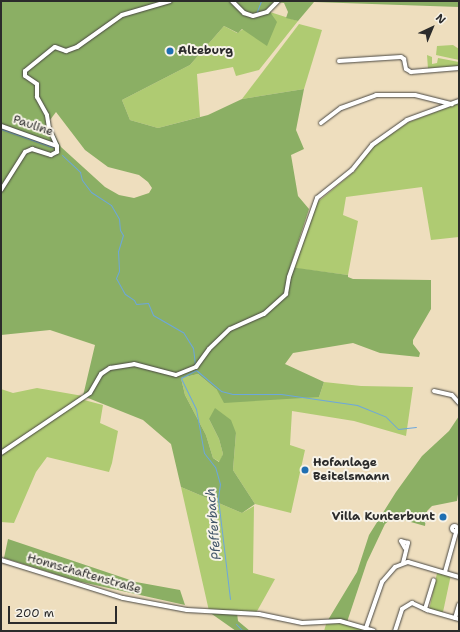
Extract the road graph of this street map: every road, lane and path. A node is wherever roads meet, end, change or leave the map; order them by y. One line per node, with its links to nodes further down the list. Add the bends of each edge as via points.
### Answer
1 (170, 1): 10 (street, via 122,15 78,47 66,51 55,47 25,71 25,76 37,84 38,98 47,115 49,128)
2 (232, 1): 3 (street, via 244,13 253,16 267,12)
3 (278, 1)
4 (339, 61): 5 (street, via 401,57 406,69 411,72)
5 (459, 68)
6 (459, 101): 7 (street)
7 (452, 104): 8 (street, via 415,95 376,95 341,108); 14 (street, via 407,120 372,145 352,170 316,198 288,277 286,294 264,314 230,329 209,348 199,365 185,373 169,374 134,364 110,368 101,374 90,393)
8 (321, 123)
9 (1, 126): 10 (street, Pauline)
10 (57, 146): 11 (street, via 57,152 53,155 32,149 25,152)
11 (1, 190)
12 (434, 391): 13 (street, via 452,395)
13 (459, 403)
14 (1, 453)
15 (457, 529): 19 (street)
16 (405, 548): 18 (street)
17 (1, 560): 25 (street, Honnschaftenstraße, via 123,598 187,610 259,614 302,623 340,621)
18 (403, 563): 19 (street); 25 (street, via 392,570 382,582)
19 (445, 572): 20 (street)
20 (459, 577)
21 (434, 580): 23 (street)
22 (459, 606): 24 (street)
23 (425, 609): 24 (street); 27 (street, via 415,603 404,607)
24 (457, 618)
25 (366, 628): 26 (street, Honnschaftenstraße)
26 (374, 631)
27 (395, 631)

